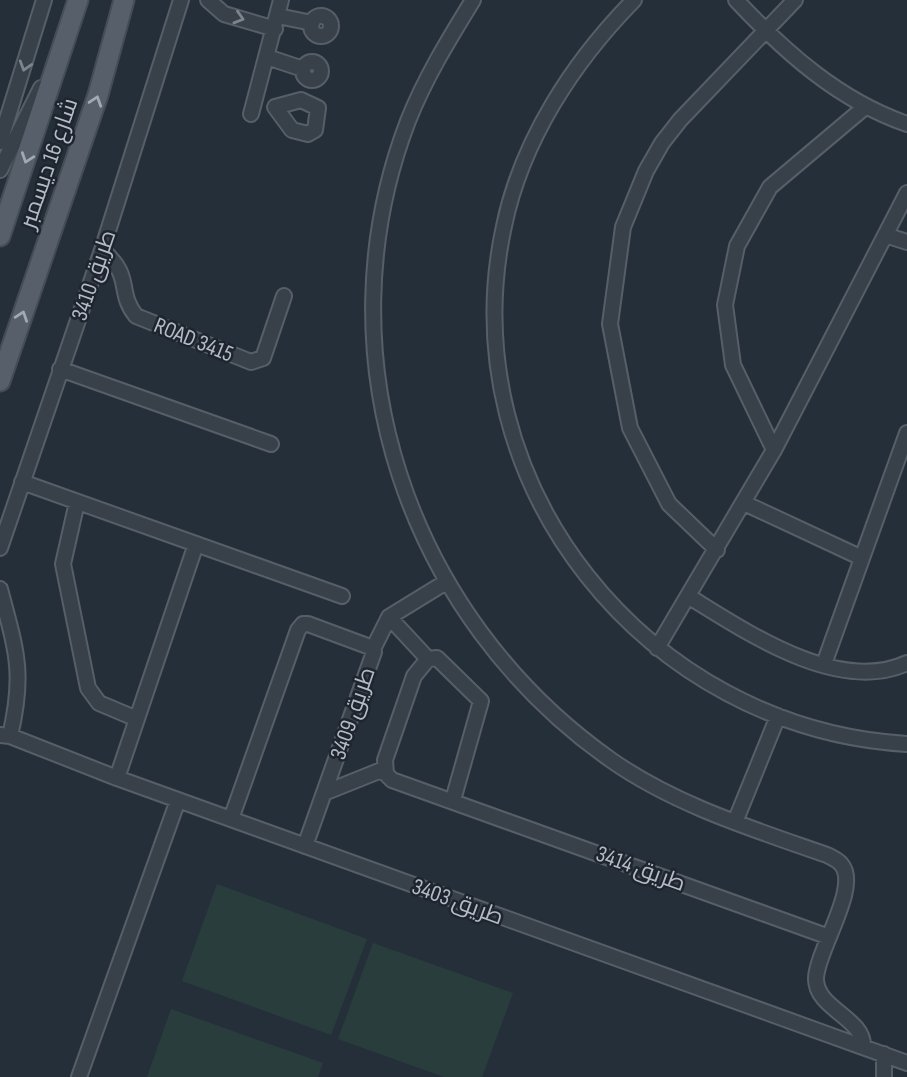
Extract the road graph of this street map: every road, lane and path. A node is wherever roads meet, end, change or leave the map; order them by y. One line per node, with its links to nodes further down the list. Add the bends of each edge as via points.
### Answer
1 (44, 0): 19 (street, one-way to 19)
2 (78, 0): 12 (main road, شارع 16 ديسمبر)
3 (124, 0): 28 (main road, شارع 16 ديسمبر, one-way to 3, via 98,96)
4 (181, 0): 25 (street, طريق 3410)
5 (208, 0): 10 (street, one-way to 10, via 225,14)
6 (473, 0): 39 (street, via 408,121 390,178 377,250 373,321 378,388 393,456 417,525)
7 (634, 0): 44 (street, via 572,74 525,159 502,235 495,320 509,420 544,512 595,588)
8 (736, 0): 13 (street)
9 (795, 0): 13 (street)
10 (278, 9): 11 (street); 14 (street)
11 (312, 23)
12 (71, 27): 20 (street); 23 (main road, شارع 16 ديسمبر, one-way to 23)
13 (764, 30): 17 (street, via 826,83); 37 (street, via 680,120 646,171 623,227 610,324 630,428 669,504)
14 (267, 57): 15 (street); 16 (street, via 253,108)
15 (303, 69)
16 (275, 107)
17 (865, 107): 18 (street); 31 (street, via 770,187 734,256 726,305 733,365)
18 (907, 124)
19 (0, 142)
20 (0, 170)
21 (907, 193): 22 (street)
22 (885, 235): 24 (street); 31 (street)
23 (0, 236)
24 (907, 242)
25 (102, 250): 26 (street, ROAD 3415, via 118,264 136,316 251,362 262,358); 27 (street, طريق 3410)
26 (284, 296)
27 (60, 369): 30 (street); 32 (street, طريق 3410)
28 (0, 381)
29 (907, 433): 38 (street)
30 (271, 444)
31 (774, 450): 34 (street)
32 (22, 482): 33 (street); 36 (street, طريق 3410)
33 (77, 502): 35 (street); 50 (street, via 63,564 88,688 99,702)
34 (744, 503): 37 (street); 38 (street)
35 (196, 544): 41 (street); 50 (street)
36 (0, 548)
37 (717, 550): 42 (street)
38 (862, 558): 48 (street)
39 (446, 582): 43 (street); 60 (street, via 503,663 558,719 612,761 670,795)
40 (0, 589): 52 (street, via 19,663 19,696)
41 (342, 596)
42 (688, 596): 44 (street); 48 (street, via 764,642)
43 (389, 617): 45 (street); 46 (street)
44 (657, 648): 49 (street, via 718,688)
45 (373, 649): 56 (street, طريق 3409); 59 (street, طريق 3409, via 303,624)
46 (428, 659): 54 (street, via 414,676); 58 (street, via 437,658 481,701)
47 (907, 663): 48 (street, via 872,672)
48 (824, 664)
49 (778, 716): 53 (street, via 842,735); 60 (street)
50 (137, 719): 55 (street)
51 (0, 725): 52 (street, طريق 3403)
52 (5, 736): 55 (street, طريق 3403)
53 (907, 744)
54 (384, 769): 56 (street); 58 (street, طريق 3414, via 392,780)
55 (117, 778): 57 (street, طريق 3403)
56 (324, 793): 61 (street, طريق 3409)
57 (178, 800): 59 (street, طريق 3403); 66 (street)
58 (453, 800): 62 (street, طريق 3414)
59 (231, 819): 61 (street, طريق 3403)
60 (735, 822): 62 (street, via 841,863 847,876 845,892)
61 (305, 846): 63 (street, طريق 3403)
62 (829, 937): 63 (street, via 818,969 818,989 861,1035)
63 (863, 1047): 64 (street, طريق 3403)
64 (884, 1054): 65 (street, طريق 3403); 67 (street)
65 (906, 1063): 68 (street)
66 (79, 1077)
67 (884, 1077)
68 (893, 1077)

